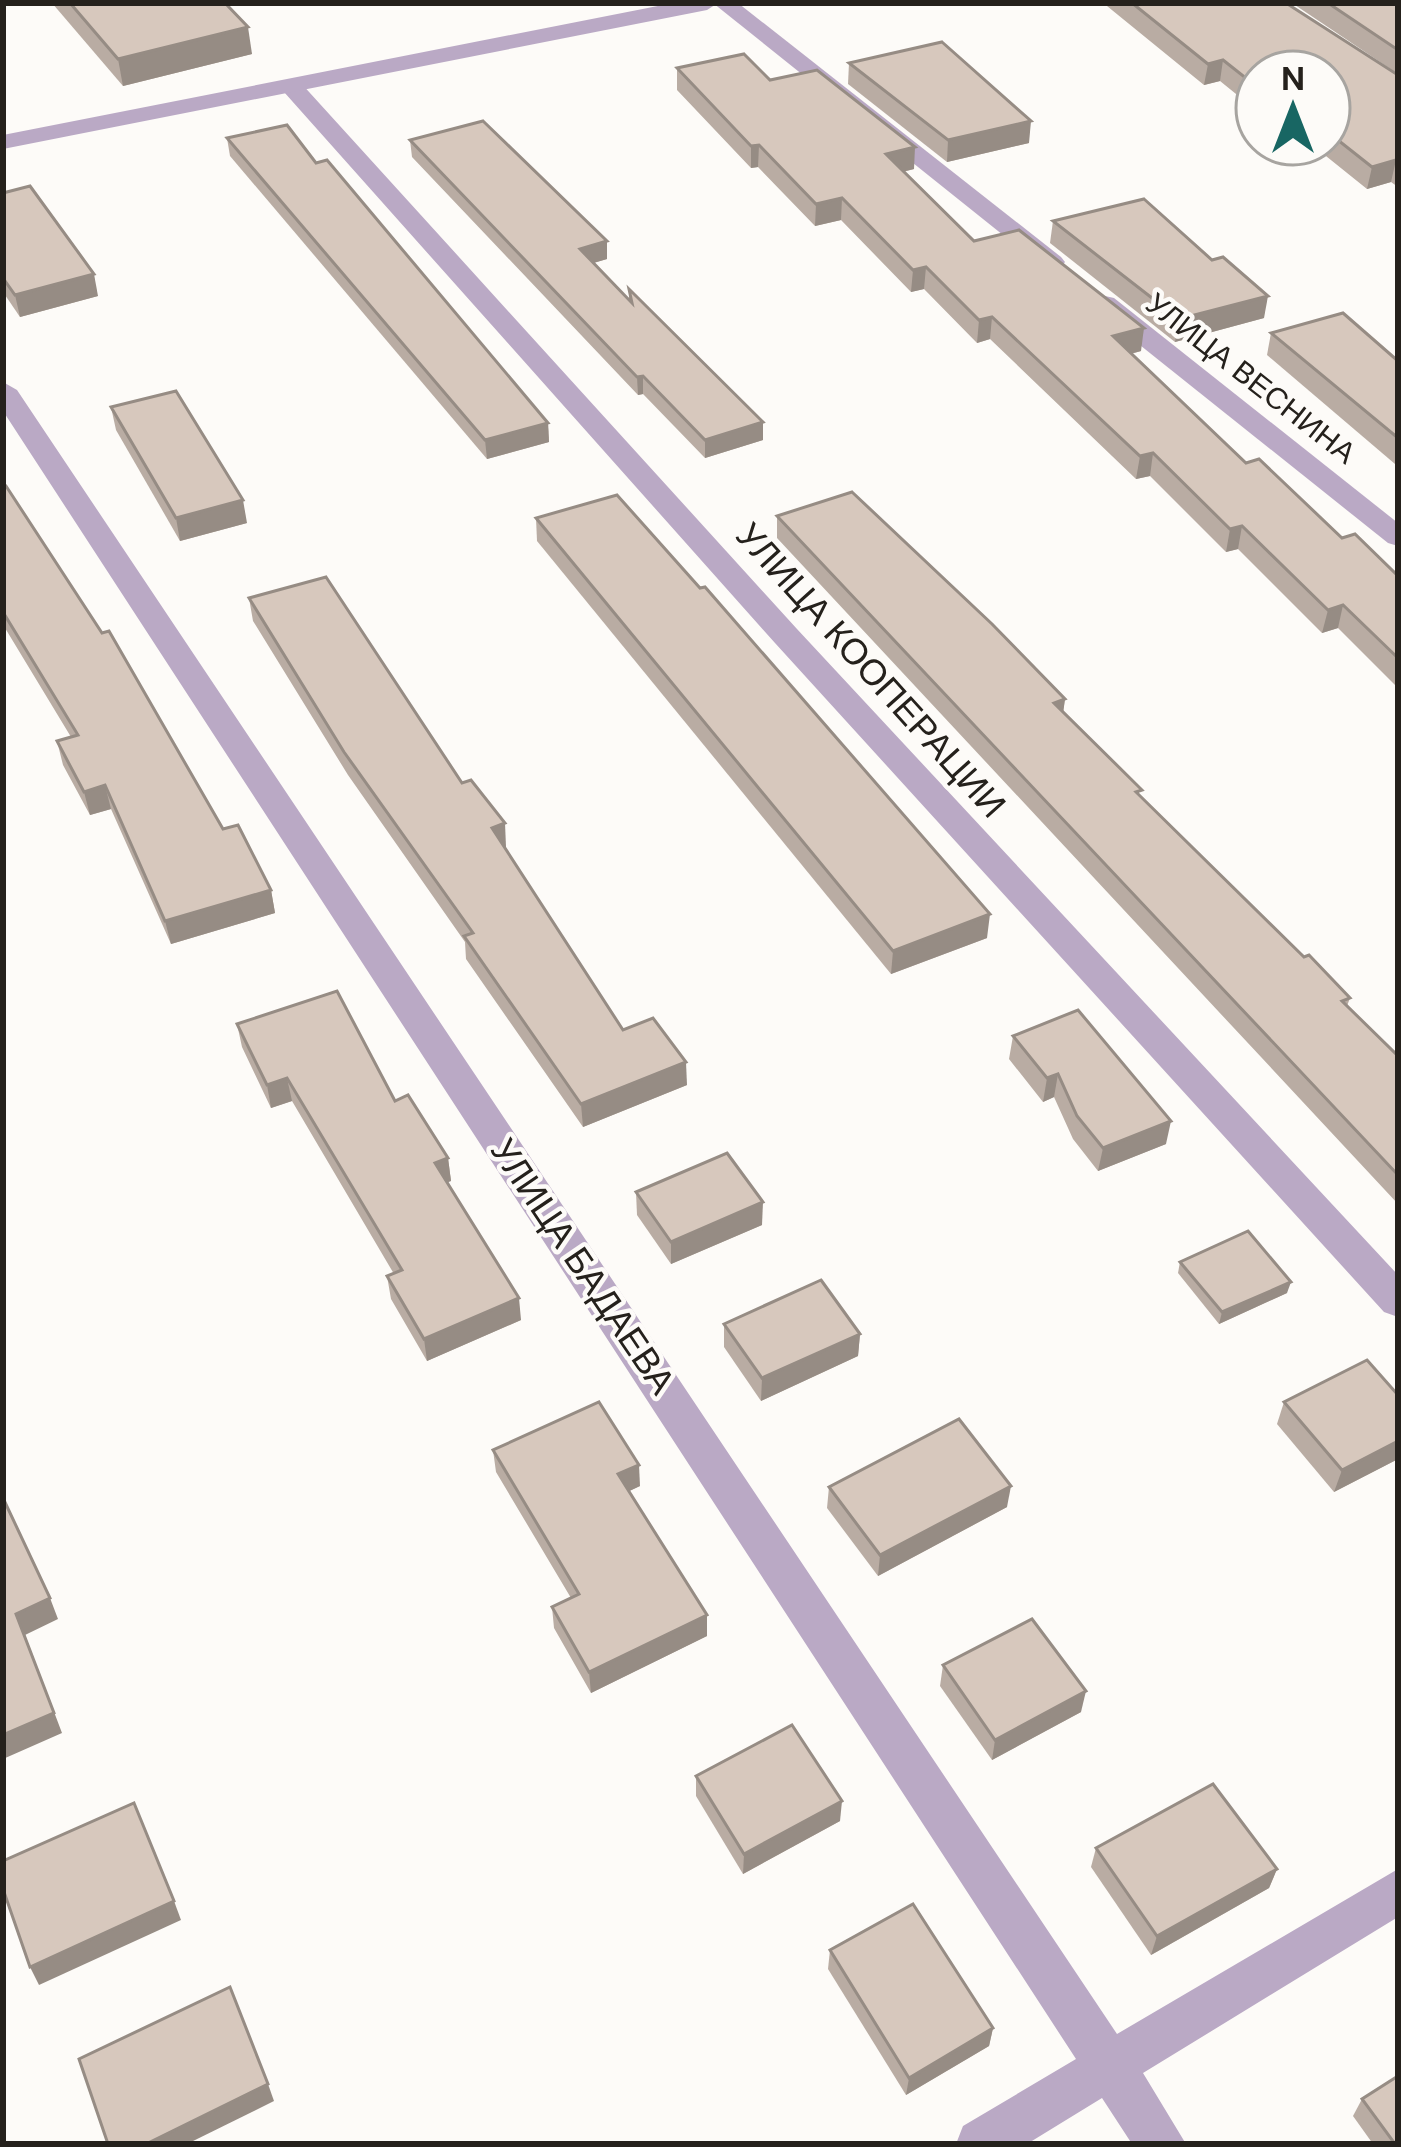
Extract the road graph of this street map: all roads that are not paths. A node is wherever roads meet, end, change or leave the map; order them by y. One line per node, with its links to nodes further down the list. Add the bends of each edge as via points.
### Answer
1 (707, 3): 3 (street)
2 (724, 3): 6 (street, УЛИЦА ВЕСНИНА)
3 (292, 87): 4 (street); 7 (street, УЛИЦА КООПЕРАЦИИ)
4 (3, 142)
5 (3, 390): 9 (street, УЛИЦА БАДАЕВА)
6 (1398, 537)
7 (1398, 1301)
8 (1398, 1891): 9 (street)
9 (1110, 2062): 10 (street); 11 (street, УЛИЦА БАДАЕВА)
10 (980, 2144)
11 (1162, 2144)

